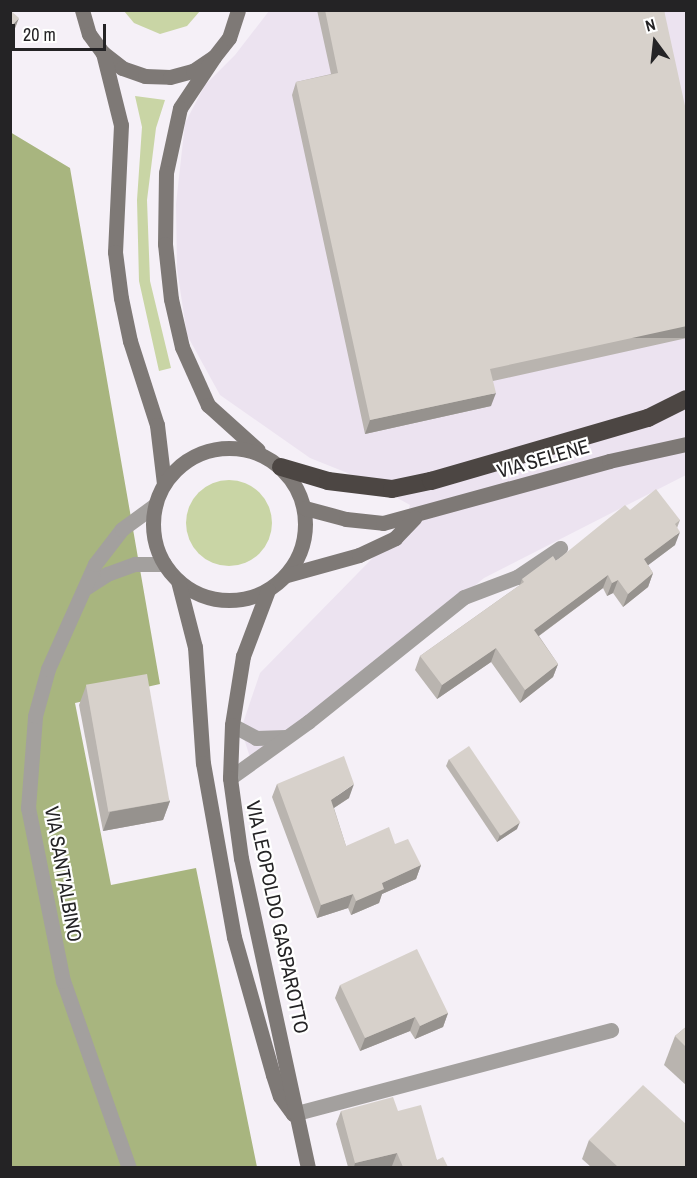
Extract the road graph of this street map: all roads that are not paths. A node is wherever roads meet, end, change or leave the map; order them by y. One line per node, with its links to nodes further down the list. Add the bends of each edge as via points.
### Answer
1 (82, 10): 3 (main road, VIA LEOPOLDO GASPAROTTO, via 90,34)
2 (238, 10): 4 (main road, VIA LEOPOLDO GASPAROTTO, via 229,38)
3 (103, 53): 4 (main road, VIA LEOPOLDO GASPAROTTO, via 138,74 170,77 193,71); 9 (main road, VIA LEOPOLDO GASPAROTTO, via 121,125 115,252 119,287 130,341 157,425)
4 (214, 57): 7 (main road, VIA LEOPOLDO GASPAROTTO, via 180,108 167,163 165,244 171,298 182,347 208,405)
5 (687, 399): 8 (highway, via 616,428 392,489 328,482)
6 (687, 444): 12 (main road, VIA SELENE, via 609,461)
7 (265, 456): 8 (main road, VIA LEOPOLDO GASPAROTTO); 9 (main road, VIA LEOPOLDO GASPAROTTO, via 243,448 220,448 198,454 179,466)
8 (281, 466): 11 (main road, VIA LEOPOLDO GASPAROTTO, via 296,486)
9 (164, 484): 10 (main road, VIA LEOPOLDO GASPAROTTO)
10 (155, 505): 14 (main road, VIA LEOPOLDO GASPAROTTO, via 155,545); 17 (street, VIA SANT'ALBINO, via 115,536 95,564)
11 (305, 508): 12 (main road, VIA SELENE, via 363,522); 15 (main road, VIA LEOPOLDO GASPAROTTO, via 306,531 300,555)
12 (414, 518): 15 (main road, VIA SELENE, via 395,538 359,555)
13 (560, 548): 20 (street, via 517,577 464,597)
14 (164, 564): 16 (main road, VIA LEOPOLDO GASPAROTTO); 17 (street, via 128,566)
15 (287, 575): 18 (main road, VIA LEOPOLDO GASPAROTTO)
16 (178, 581): 18 (main road, VIA LEOPOLDO GASPAROTTO, via 198,594 221,600 245,599); 23 (main road, VIA LEOPOLDO GASPAROTTO, via 195,647 203,763 232,928 276,1086)
17 (87, 587): 24 (street, VIA SANT'ALBINO, via 48,669 35,716 28,808 63,981)
18 (268, 590): 19 (main road, VIA LEOPOLDO GASPAROTTO, via 243,656)
19 (232, 724): 20 (street, via 256,738); 21 (main road, VIA LEOPOLDO GASPAROTTO)
20 (289, 736): 21 (street)
21 (230, 778): 23 (main road, VIA LEOPOLDO GASPAROTTO, via 237,838 288,1072)
22 (611, 1030): 23 (street)
23 (293, 1113): 25 (main road, VIA LEOPOLDO GASPAROTTO)
24 (129, 1167)
25 (308, 1167)

